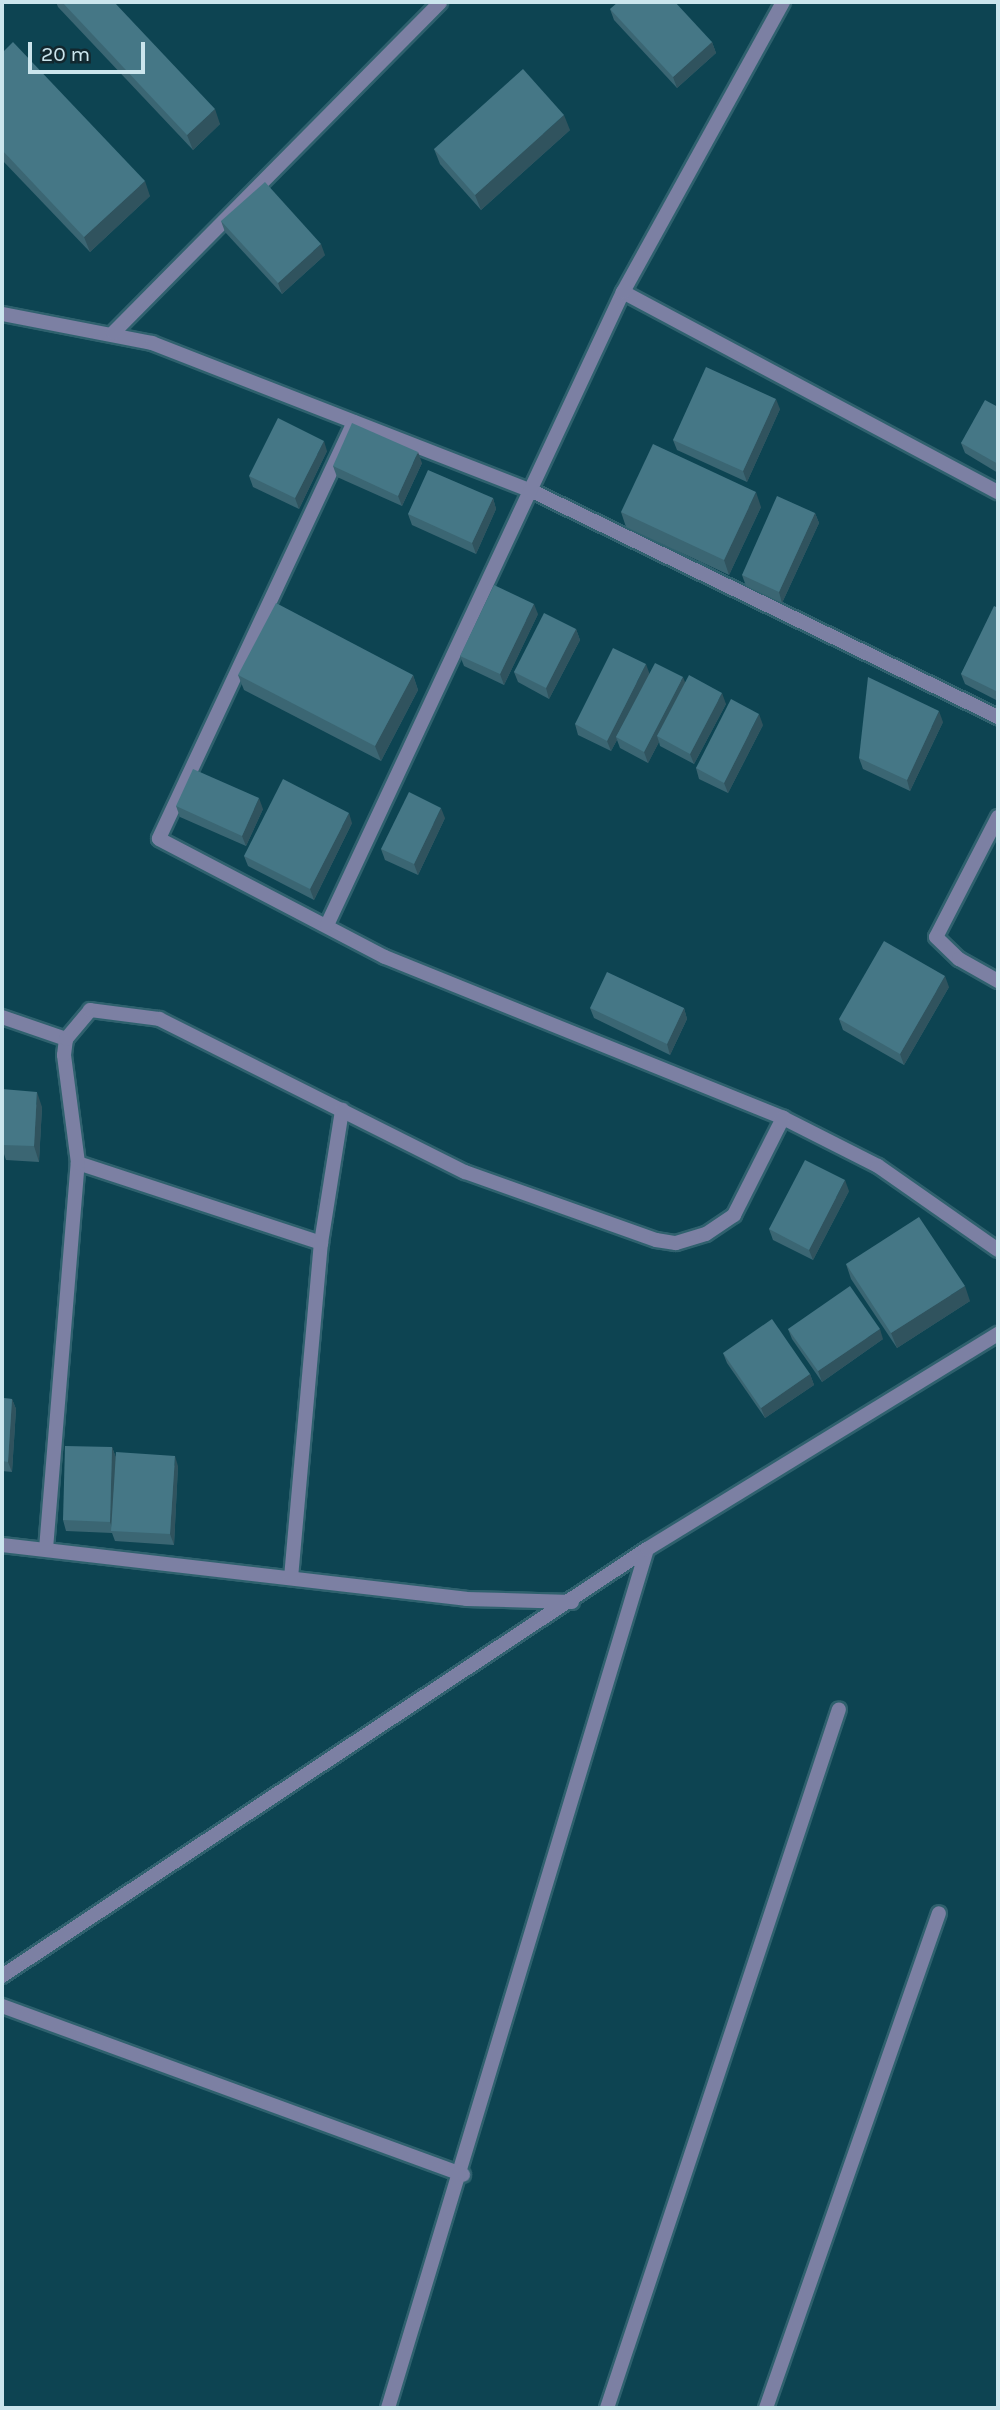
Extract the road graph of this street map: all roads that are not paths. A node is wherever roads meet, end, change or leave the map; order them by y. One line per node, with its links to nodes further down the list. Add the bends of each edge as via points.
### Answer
1 (440, 2): 5 (street)
2 (783, 2): 3 (street)
3 (623, 292): 7 (street); 8 (street)
4 (2, 314): 5 (street)
5 (113, 333): 6 (street)
6 (354, 422): 7 (street); 11 (street, via 159,829 159,839 177,853)
7 (533, 491): 9 (street); 11 (street)
8 (998, 492)
9 (998, 717)
10 (998, 817): 12 (street, via 936,937 952,954)
11 (327, 925): 16 (street, via 384,957)
12 (998, 981)
13 (2, 1017): 14 (street)
14 (66, 1039): 15 (street, via 90,1010 159,1019); 17 (street)
15 (342, 1110): 16 (street, via 465,1172 676,1243 706,1234 734,1215); 18 (street)
16 (783, 1118): 19 (street, via 878,1166)
17 (78, 1163): 18 (street); 22 (street)
18 (321, 1243): 24 (street)
19 (998, 1250)
20 (998, 1334): 23 (street)
21 (2, 1545): 22 (street)
22 (46, 1549): 24 (street)
23 (647, 1549): 25 (street); 30 (street)
24 (291, 1578): 25 (street, via 466,1599)
25 (572, 1602): 28 (street)
26 (839, 1709): 32 (street)
27 (939, 1913): 33 (street)
28 (2, 1976)
29 (2, 2006): 30 (street)
30 (463, 2175): 31 (street)
31 (388, 2408)
32 (607, 2408)
33 (766, 2408)

